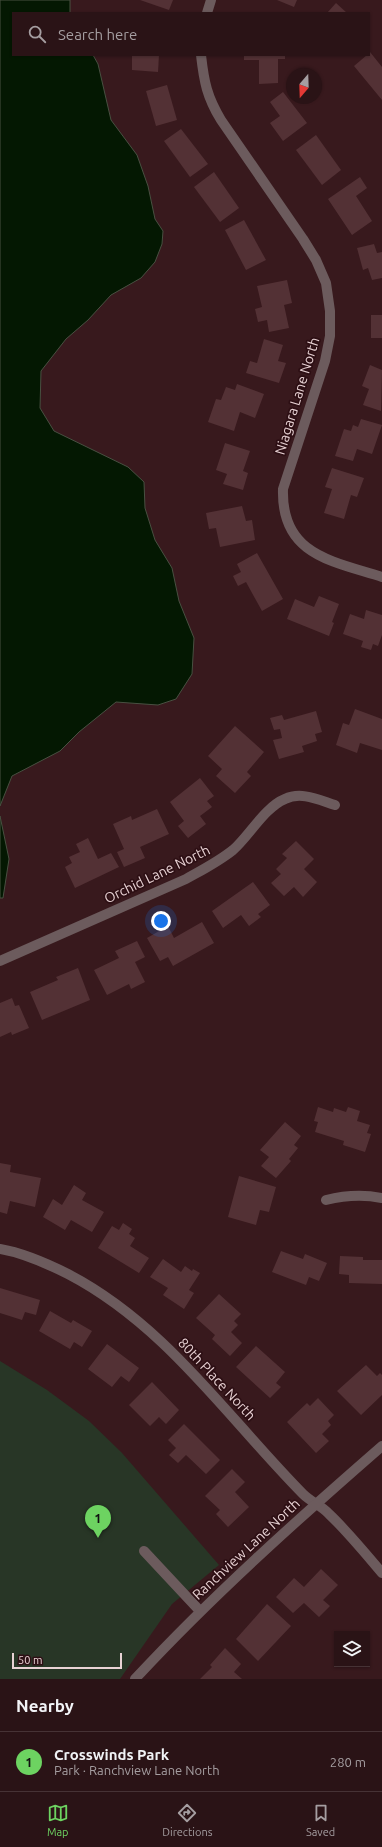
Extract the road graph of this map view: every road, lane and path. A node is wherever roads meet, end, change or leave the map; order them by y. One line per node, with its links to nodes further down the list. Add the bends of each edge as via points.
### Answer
1 (211, 0): 2 (street)
2 (207, 12)
3 (201, 56): 4 (street, Niagara Lane North, via 203,78 209,100 304,239 326,284 330,336 325,361 283,489 287,521 299,541 319,556)
4 (382, 577)
5 (335, 805): 6 (street, Orchid Lane North, via 302,795 285,799 269,810 233,850 212,865 186,879)
6 (0, 961)
7 (382, 1198): 8 (street, via 346,1195)
8 (326, 1200)
9 (0, 1249): 11 (street, 80th Place North, via 16,1251 48,1263 124,1309 186,1365 304,1495)
10 (382, 1446): 11 (street, Ranchview Lane North)
11 (316, 1504): 13 (street, 80th Place North, via 329,1513); 14 (street, Ranchview Lane North)
12 (144, 1551): 14 (street)
13 (382, 1573)
14 (200, 1612): 15 (street, Ranchview Lane North)
15 (135, 1679)

